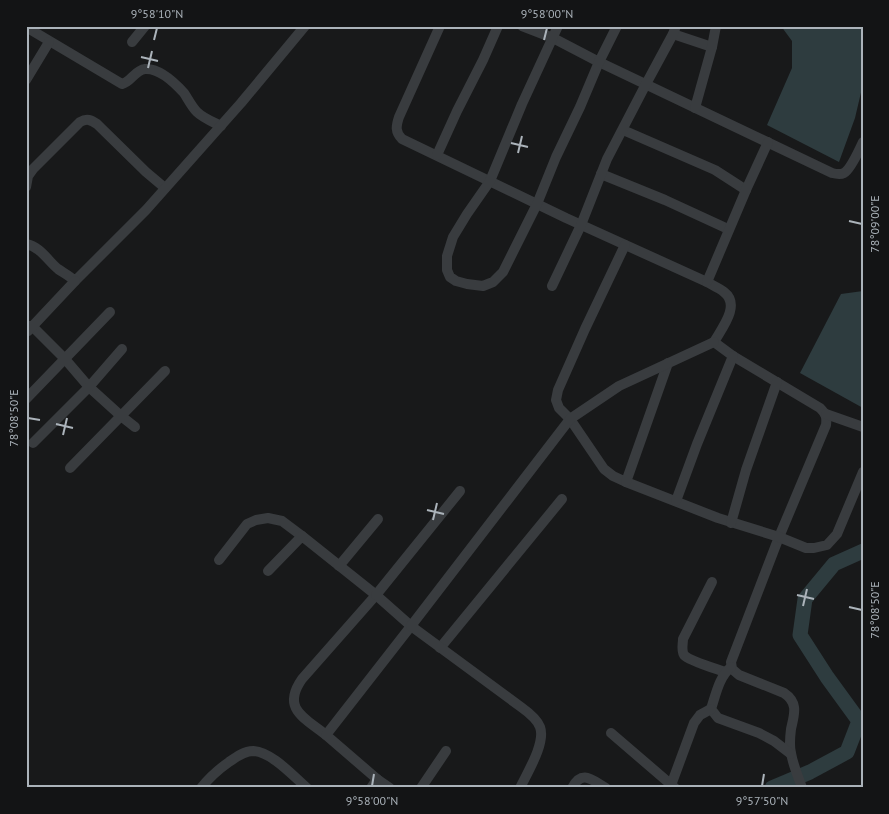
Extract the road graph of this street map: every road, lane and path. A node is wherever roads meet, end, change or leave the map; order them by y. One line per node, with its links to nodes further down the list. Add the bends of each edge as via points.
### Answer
1 (145, 26): 13 (street)
2 (305, 26): 19 (street)
3 (440, 26): 23 (street, via 396,130 402,139)
4 (498, 26): 23 (street, via 456,110)
5 (522, 26): 11 (street)
6 (558, 26): 11 (street)
7 (617, 26): 15 (street)
8 (716, 26): 14 (street)
9 (26, 27): 12 (street)
10 (675, 30): 14 (street); 17 (street)
11 (553, 38): 15 (street); 25 (street)
12 (49, 42): 16 (street); 19 (street, via 122,84 140,70 157,72 174,83 196,112)
13 (132, 42)
14 (712, 47): 18 (street)
15 (599, 62): 17 (street); 29 (street)
16 (26, 80)
17 (646, 84): 18 (street); 20 (street)
18 (695, 108): 21 (street)
19 (221, 126): 27 (street)
20 (623, 130): 24 (street); 28 (street, via 715,170)
21 (768, 142): 22 (street, via 839,174 845,173); 28 (street)
22 (863, 142)
23 (438, 155): 25 (street)
24 (601, 174): 30 (street); 31 (street)
25 (490, 181): 29 (street); 29 (street, via 467,214 447,256 447,270 456,281 483,286 493,282 503,272)
26 (26, 187): 27 (street, via 33,169 85,119 97,124)
27 (165, 188): 34 (street)
28 (746, 190): 31 (street)
29 (537, 204): 30 (street)
30 (581, 224): 33 (street); 36 (street)
31 (728, 229): 35 (street)
32 (26, 244): 34 (street, via 34,246)
33 (625, 244): 35 (street); 50 (street, via 558,390 556,400 559,408)
34 (75, 280): 38 (street)
35 (706, 282): 39 (street, via 725,293 732,304)
36 (552, 286)
37 (110, 312): 42 (street)
38 (28, 329): 42 (street)
39 (714, 342): 41 (street); 43 (street)
40 (122, 349): 46 (street)
41 (733, 356): 45 (street); 59 (street)
42 (65, 359): 46 (street); 47 (street)
43 (668, 363): 50 (street, via 619,386); 56 (street)
44 (165, 371): 49 (street)
45 (777, 382): 48 (street); 61 (street)
46 (89, 387): 49 (street); 53 (street)
47 (26, 399)
48 (826, 414): 52 (street); 63 (street, via 826,425)
49 (121, 416): 51 (street); 54 (street)
50 (570, 419): 56 (street, via 604,469); 69 (street)
51 (135, 427)
52 (863, 427)
53 (33, 443)
54 (70, 468)
55 (863, 472): 63 (street, via 837,534 827,545 806,548)
56 (626, 482): 59 (street)
57 (460, 491): 68 (street)
58 (562, 499): 70 (street)
59 (676, 501): 61 (street)
60 (378, 519): 65 (street)
61 (731, 522): 63 (street)
62 (302, 536): 64 (street, via 282,522 268,518 256,520 247,524); 65 (street); 66 (street)
63 (779, 538): 71 (street)
64 (219, 560)
65 (339, 566): 68 (street)
66 (268, 571)
67 (712, 582): 71 (street, via 683,639 682,648 690,659)
68 (376, 595): 69 (street); 74 (street, via 302,679 293,696 298,712)
69 (411, 626): 70 (street); 74 (street)
70 (440, 648): 84 (street, via 521,707 540,727 541,738 536,754)
71 (728, 669): 72 (street, via 720,680); 76 (street, via 788,696 795,717 789,742)
72 (711, 709): 76 (street, via 718,718 759,733); 79 (street, via 694,722)
73 (611, 733): 79 (street)
74 (326, 736): 77 (street)
75 (446, 751): 83 (street)
76 (791, 754): 78 (street)
77 (374, 783): 82 (street)
78 (801, 785)
79 (673, 787)
80 (201, 788): 81 (street, via 223,766 240,754 252,751 273,759)
81 (307, 788)
82 (390, 788)
83 (421, 788)
84 (520, 788)
85 (572, 788): 86 (street, via 583,776)
86 (606, 788)

